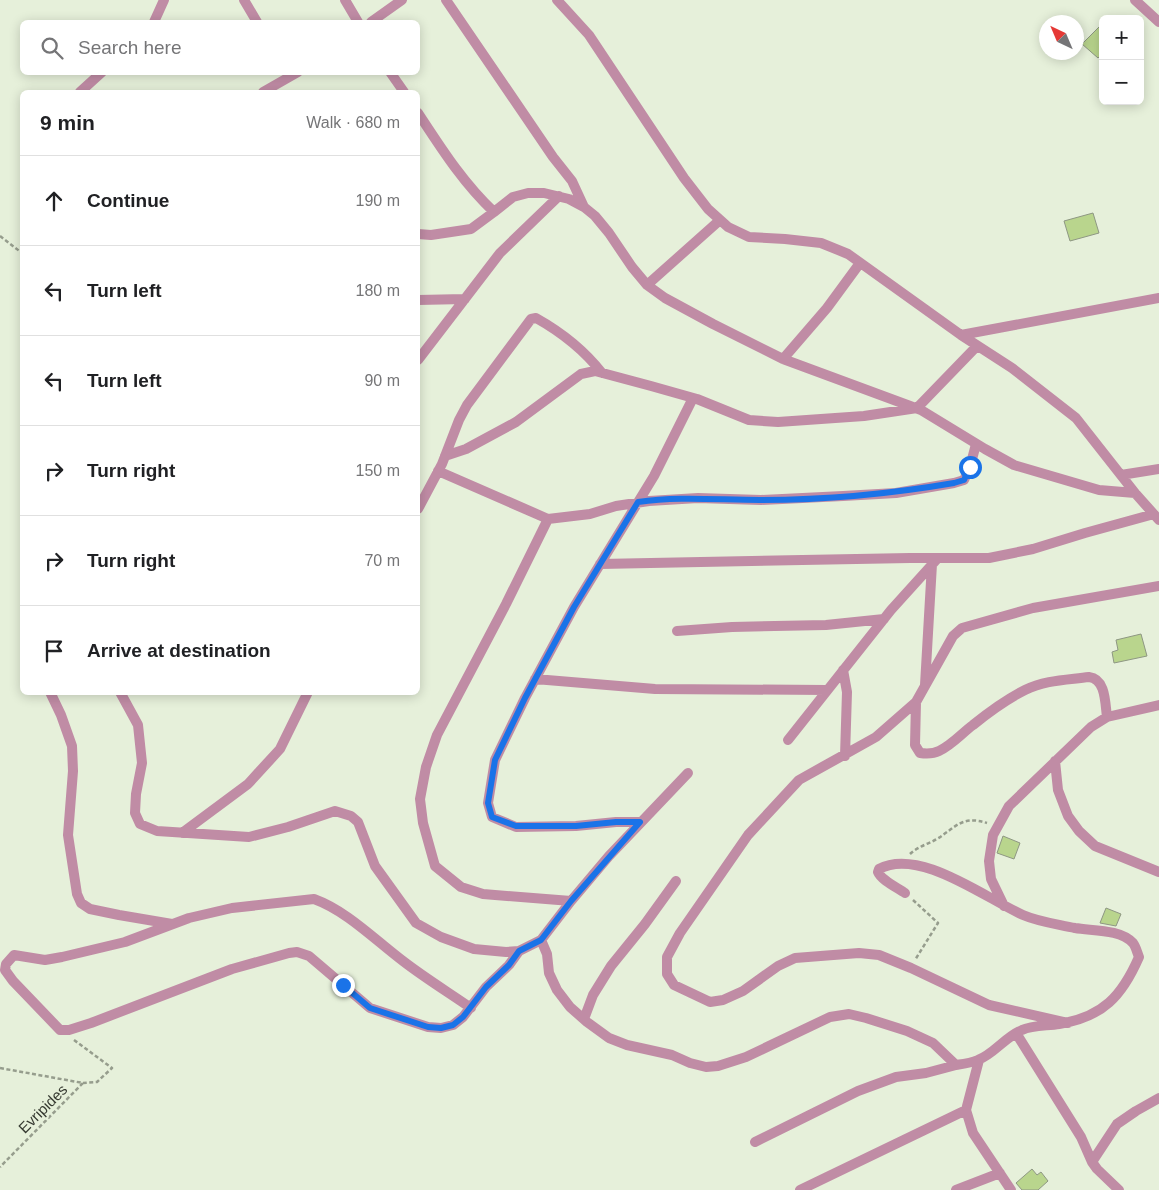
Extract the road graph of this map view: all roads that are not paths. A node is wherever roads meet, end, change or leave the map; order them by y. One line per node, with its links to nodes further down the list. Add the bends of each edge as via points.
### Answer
1 (164, 0): 8 (street)
2 (244, 0): 9 (street)
3 (344, 0): 10 (street)
4 (402, 0): 11 (street)
5 (446, 0): 21 (street, via 572,181)
6 (558, 0): 23 (street, via 589,35 684,178)
7 (1135, 0): 12 (street)
8 (155, 20)
9 (256, 20)
10 (357, 20)
11 (374, 20)
12 (1159, 22)
13 (99, 75): 16 (street)
14 (286, 75): 17 (street)
15 (392, 75): 18 (street)
16 (82, 90)
17 (266, 90)
18 (403, 90)
19 (420, 116): 22 (street, via 452,165)
20 (559, 196): 21 (street); 22 (street, via 528,193 513,198); 28 (street, via 500,253)
21 (584, 207): 26 (street, via 609,233)
22 (494, 212): 24 (street, via 471,229)
23 (720, 220): 25 (street, via 749,237 821,244 848,254); 26 (street)
24 (420, 234)
25 (860, 263): 30 (street); 33 (street)
26 (647, 285): 33 (street, via 665,298)
27 (1159, 298): 30 (street)
28 (464, 299): 29 (street); 32 (street)
29 (420, 300)
30 (961, 335): 31 (street)
31 (977, 346): 36 (street); 41 (street, via 1012,368 1076,418)
32 (420, 357)
33 (783, 359): 36 (street)
34 (602, 373): 35 (street); 38 (street, via 581,374 516,422 466,449); 38 (street, via 590,357 562,334 536,318 531,319 467,405)
35 (693, 398): 36 (street, via 749,420 778,422 864,416); 43 (street)
36 (917, 408): 37 (street)
37 (976, 444): 42 (street, via 1014,465 1099,490); 43 (street, via 964,480 896,493)
38 (445, 456): 40 (street)
39 (1159, 469): 41 (street)
40 (438, 471): 44 (street); 46 (street)
41 (1121, 475): 42 (street)
42 (1135, 493): 45 (street)
43 (638, 502): 46 (street, via 590,514); 48 (street)
44 (420, 505)
45 (1156, 517): 47 (street, via 989,558)
46 (548, 519): 71 (street, via 437,735 426,767 420,800 435,866 461,887 483,894)
47 (935, 561): 48 (street); 50 (street); 54 (street)
48 (600, 564): 53 (street)
49 (1159, 586): 54 (street, via 1033,608 962,628 953,636)
50 (884, 619): 51 (street, via 826,625); 52 (street)
51 (677, 631)
52 (843, 670): 55 (street); 63 (street, via 847,692)
53 (535, 680): 55 (street, via 655,689); 66 (street, via 495,760 488,803 492,817 516,826)
54 (925, 687): 59 (street)
55 (827, 690): 62 (street)
56 (51, 695): 73 (street, via 72,746 68,835 81,903 90,909 119,916)
57 (122, 695): 67 (street, via 138,725 142,763 135,813 140,824 156,831)
58 (307, 695): 67 (street, via 280,749 248,784)
59 (916, 702): 61 (street, via 915,745 920,753 928,754 938,752 1024,690 1044,682 1096,678 1105,698); 63 (street, via 876,737)
60 (1159, 705): 61 (street)
61 (1107, 717): 64 (street, via 1091,727)
62 (788, 740)
63 (845, 756): 78 (street, via 799,780 748,834 667,957 667,974 674,985 710,1002 723,1000 795,958 859,953 879,955 989,1005)
64 (1055, 761): 68 (street, via 1058,790 1068,816 1079,831 1095,846); 72 (street, via 1009,806 993,835 989,860 991,879)
65 (688, 773): 66 (street)
66 (640, 822): 71 (street)
67 (182, 833): 75 (street, via 249,837 335,811 351,816 358,822 375,866 416,923 441,937 474,949)
68 (1159, 872)
69 (676, 881): 77 (street, via 611,966 593,995)
70 (906, 893): 72 (street, via 881,878 879,869 888,864 902,863 938,870)
71 (571, 901): 74 (street)
72 (1004, 906): 78 (street, via 1045,922 1123,936 1134,944 1139,957 1118,994 1103,1009)
73 (173, 924): 76 (street, via 232,908 314,899 333,908); 76 (street, via 125,942 62,957 45,960 14,955 5,970 60,1030 91,1023 289,952 309,956 370,1008 408,1021 441,1028 453,1025)
74 (541, 940): 75 (street); 77 (street, via 558,990)
75 (519, 951): 76 (street)
76 (471, 1008)
77 (584, 1019): 81 (street, via 616,1042 706,1067 746,1056 830,1017 849,1014 899,1028 933,1043)
78 (1068, 1023): 79 (street, via 1024,1028)
79 (1016, 1033): 80 (street); 85 (street, via 1081,1137)
80 (978, 1060): 81 (street); 83 (street)
81 (956, 1065): 84 (street, via 896,1077 858,1090)
82 (1159, 1098): 85 (street, via 1117,1124)
83 (966, 1110): 86 (street, via 973,1133); 87 (street)
84 (755, 1142)
85 (1092, 1162): 90 (street)
86 (1000, 1173): 88 (street); 89 (street)
87 (800, 1190)
88 (956, 1190)
89 (1011, 1190)
90 (1119, 1190)

